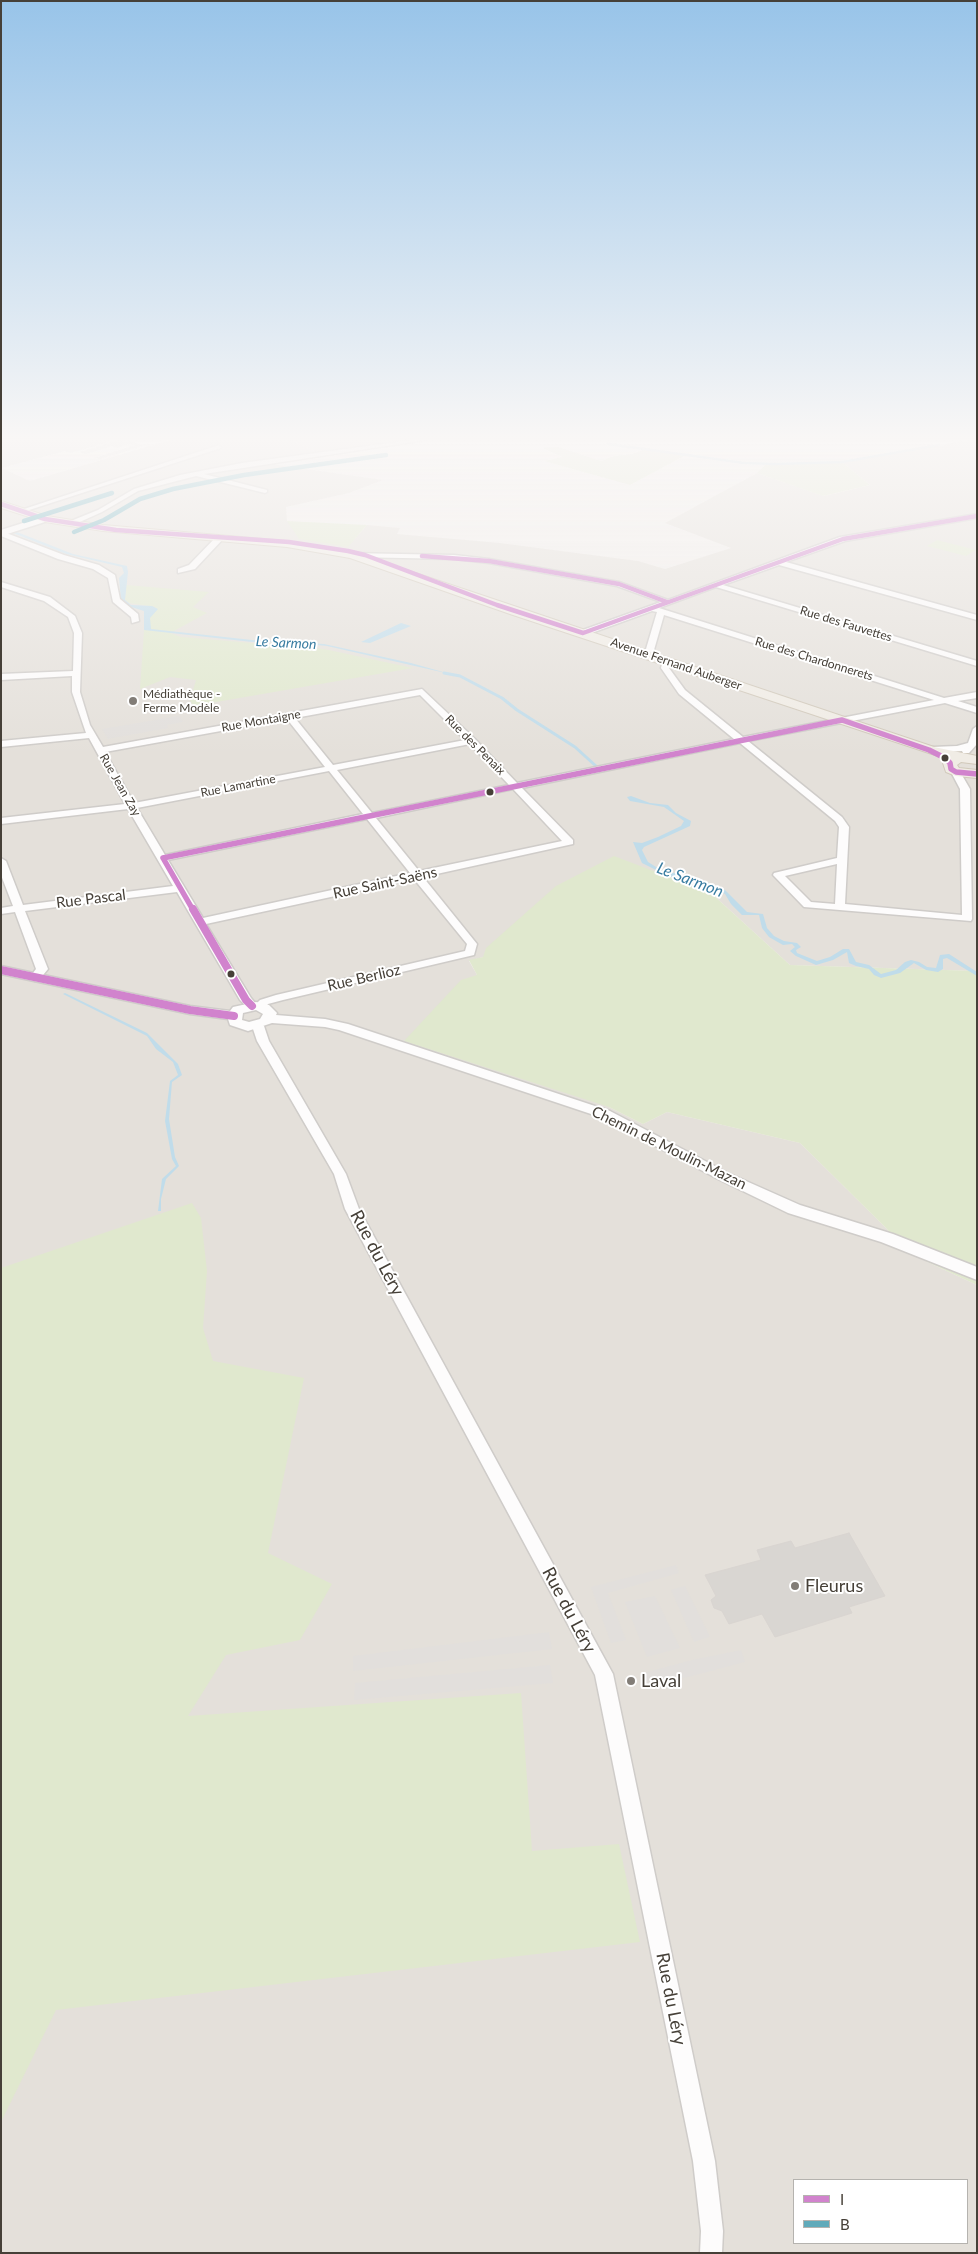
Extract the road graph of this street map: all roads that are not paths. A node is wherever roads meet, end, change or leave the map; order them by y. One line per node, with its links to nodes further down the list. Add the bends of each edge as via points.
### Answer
1 (30, 545): 18 (street, via 96,567 112,577 116,600 135,616)
2 (213, 545): 10 (street, via 192,567)
3 (294, 545): 6 (main road, Avenue Fernand Auberger)
4 (316, 545): 7 (main road, Avenue Fernand Auberger)
5 (826, 545): 9 (street)
6 (352, 555): 7 (street); 11 (main road, Avenue Fernand Auberger)
7 (365, 555): 8 (main road, Avenue Fernand Auberger)
8 (385, 558): 11 (main road, Avenue Fernand Auberger); 14 (street, via 454,557 489,561 619,584)
9 (778, 562): 13 (street); 17 (street)
10 (181, 571)
11 (424, 579): 19 (main road, Avenue Fernand Auberger)
12 (1, 584): 23 (street, Rue Jean Zay, via 48,599 71,616 78,633)
13 (716, 585): 14 (street); 22 (street, Rue des Fauvettes)
14 (667, 602): 15 (street)
15 (651, 608): 16 (street, Rue des Chardonnerets); 19 (street)
16 (661, 611): 20 (street, via 650,650); 27 (street, Rue des Chardonnerets)
17 (977, 618)
18 (135, 621)
19 (583, 633): 20 (main road, Avenue Fernand Auberger)
20 (645, 654): 21 (main road, Avenue Fernand Auberger)
21 (670, 662): 30 (main road, Avenue Fernand Auberger); 34 (street, via 665,668 682,692)
22 (977, 664)
23 (77, 672): 24 (street); 32 (street, Rue Jean Zay, via 76,692 80,711)
24 (1, 677)
25 (422, 692): 29 (street, Rue Montaigne); 33 (street, Rue des Penaix)
26 (977, 695): 27 (street)
27 (942, 700): 28 (street, Rue des Chardonnerets); 30 (street)
28 (977, 710)
29 (289, 716): 37 (street, Rue Montaigne); 41 (street)
30 (842, 720): 34 (street); 38 (main road, Avenue Fernand Auberger)
31 (977, 729): 36 (street)
32 (91, 735): 35 (street); 37 (street, Rue Jean Zay)
33 (472, 741): 41 (street, Rue Lamartine); 43 (street, Rue des Penaix)
34 (743, 741): 43 (street); 50 (street, via 839,819 844,827)
35 (1, 744)
36 (972, 745): 38 (street); 39 (street); 40 (street)
37 (100, 750): 45 (street, Rue Jean Zay)
38 (929, 750): 40 (main road, Avenue Fernand Auberger)
39 (977, 760): 40 (main road)
40 (957, 763): 42 (main road); 44 (street)
41 (330, 768): 45 (street, Rue Lamartine); 46 (street)
42 (976, 775): 44 (street)
43 (516, 786): 46 (street); 48 (street, Rue des Penaix)
44 (965, 789): 55 (street, via 967,919)
45 (131, 806): 47 (street, Rue Lamartine); 49 (street, Rue Jean Zay)
46 (369, 816): 49 (street); 52 (street)
47 (1, 821)
48 (569, 842): 52 (street, Rue Saint-Saëns)
49 (163, 858): 53 (street, Rue Jean Zay)
50 (842, 860): 55 (street); 55 (street, via 778,875 808,905)
51 (1, 862): 54 (street)
52 (417, 876): 57 (street, Rue Saint-Saëns); 60 (street, Rue Berlioz, via 472,944 470,953 280,997)
53 (181, 888): 54 (street, Rue Pascal); 57 (street, Rue Jean Zay)
54 (20, 908): 56 (street, Rue Pascal); 59 (street, via 42,969)
55 (840, 908)
56 (1, 911)
57 (201, 922): 60 (street, Rue Jean Zay, via 246,1000)
58 (1, 970): 59 (street)
59 (35, 978): 61 (street)
60 (256, 1006): 61 (street, via 238,1010); 62 (street, via 270,1013)
61 (234, 1016): 62 (street, Chemin de Moulin-Mazan, via 235,1022 248,1027)
62 (263, 1022): 63 (street, Chemin de Moulin-Mazan, via 325,1023 343,1027 604,1114 722,1176 794,1209 887,1238); 64 (street, Rue du Léry, via 263,1041 340,1174 352,1208 604,1674 704,2161 712,2231)
63 (977, 1274)
64 (711, 2253)

